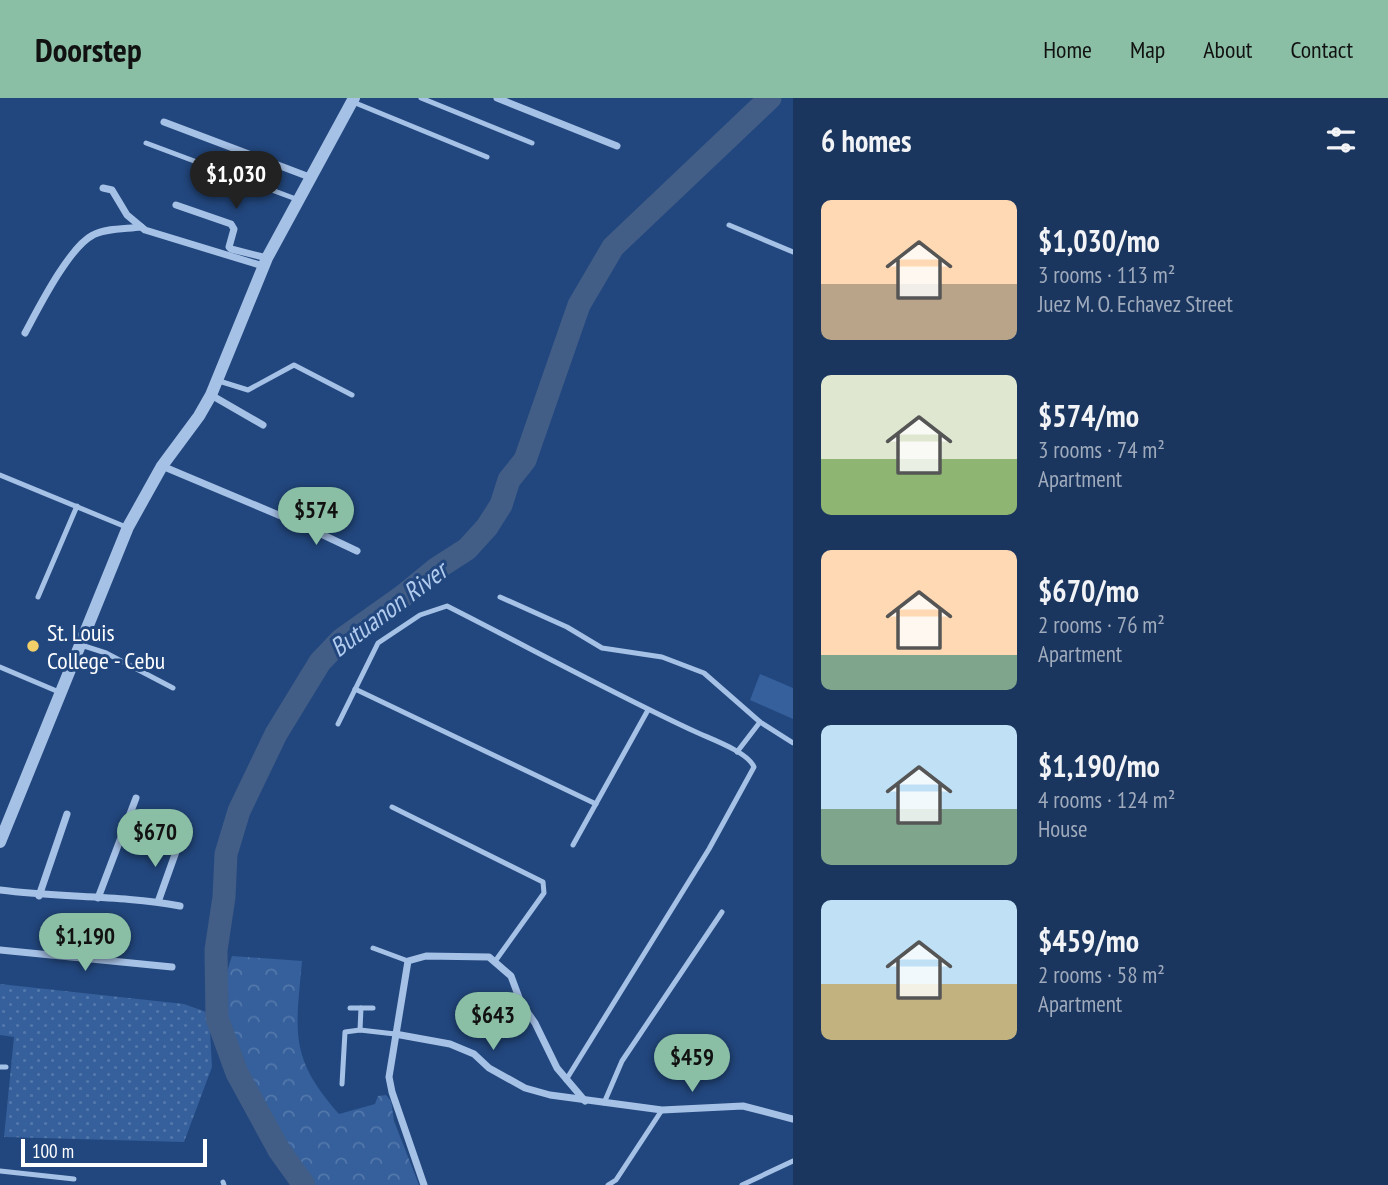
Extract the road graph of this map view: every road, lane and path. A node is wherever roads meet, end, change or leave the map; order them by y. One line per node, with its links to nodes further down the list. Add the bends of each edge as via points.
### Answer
1 (421, 98): 6 (lane)
2 (497, 98): 7 (street)
3 (353, 100): 8 (lane); 9 (street)
4 (164, 122): 9 (street)
5 (146, 143): 11 (lane)
6 (532, 143)
7 (617, 146)
8 (487, 157)
9 (312, 178): 11 (street)
10 (103, 188): 14 (street, via 112,190)
11 (299, 200): 16 (street)
12 (176, 205): 16 (street, via 231,224 229,247)
13 (729, 225): 15 (lane)
14 (141, 228): 16 (street); 17 (street, via 89,236)
15 (793, 252)
16 (265, 262): 18 (street)
17 (25, 333)
18 (216, 380): 19 (street); 20 (lane, via 248,390 294,365)
19 (211, 395): 21 (street); 22 (street)
20 (352, 395)
21 (263, 425)
22 (162, 466): 25 (street); 26 (street)
23 (0, 475): 24 (lane)
24 (77, 506): 25 (lane); 27 (lane)
25 (128, 527): 29 (street)
26 (357, 551)
27 (38, 597)
28 (499, 597): 35 (lane, via 568,626 602,648 662,657 704,673)
29 (81, 645): 31 (lane); 33 (street)
30 (0, 667): 33 (lane)
31 (173, 688)
32 (355, 689): 34 (lane, via 377,643 420,615 447,606); 36 (lane); 40 (lane)
33 (59, 692): 43 (street)
34 (649, 710): 38 (lane); 40 (lane)
35 (760, 723): 37 (lane); 38 (lane)
36 (338, 724)
37 (793, 743)
38 (737, 752): 62 (lane, via 754,767 709,849)
39 (136, 798): 48 (street)
40 (596, 804): 44 (lane)
41 (392, 807): 55 (lane, via 543,882 544,893)
42 (67, 814): 47 (street)
43 (0, 842)
44 (573, 845)
45 (178, 846): 49 (street)
46 (0, 890): 47 (street)
47 (39, 895): 48 (street)
48 (98, 898): 49 (street)
49 (158, 902): 50 (street)
50 (180, 906)
51 (722, 912): 65 (lane, via 622,1061)
52 (373, 948): 54 (lane)
53 (0, 950): 56 (street)
54 (408, 961): 55 (street, via 426,956 489,957); 61 (street)
55 (495, 961): 62 (street, via 511,976 526,1013)
56 (172, 967)
57 (350, 1008): 58 (lane)
58 (361, 1008): 59 (lane); 60 (lane)
59 (373, 1009)
60 (360, 1030): 61 (lane); 63 (lane, via 345,1032)
61 (395, 1034): 64 (street, via 450,1044 526,1088); 72 (street, via 389,1077)
62 (566, 1080): 64 (street)
63 (341, 1084)
64 (585, 1101): 65 (street)
65 (604, 1103): 66 (street)
66 (662, 1110): 67 (street, via 743,1106); 71 (lane)
67 (793, 1119)
68 (793, 1161): 74 (lane)
69 (0, 1171): 70 (lane)
70 (74, 1179)
71 (618, 1182): 73 (lane)
72 (424, 1185)
73 (608, 1185)
74 (742, 1185)

